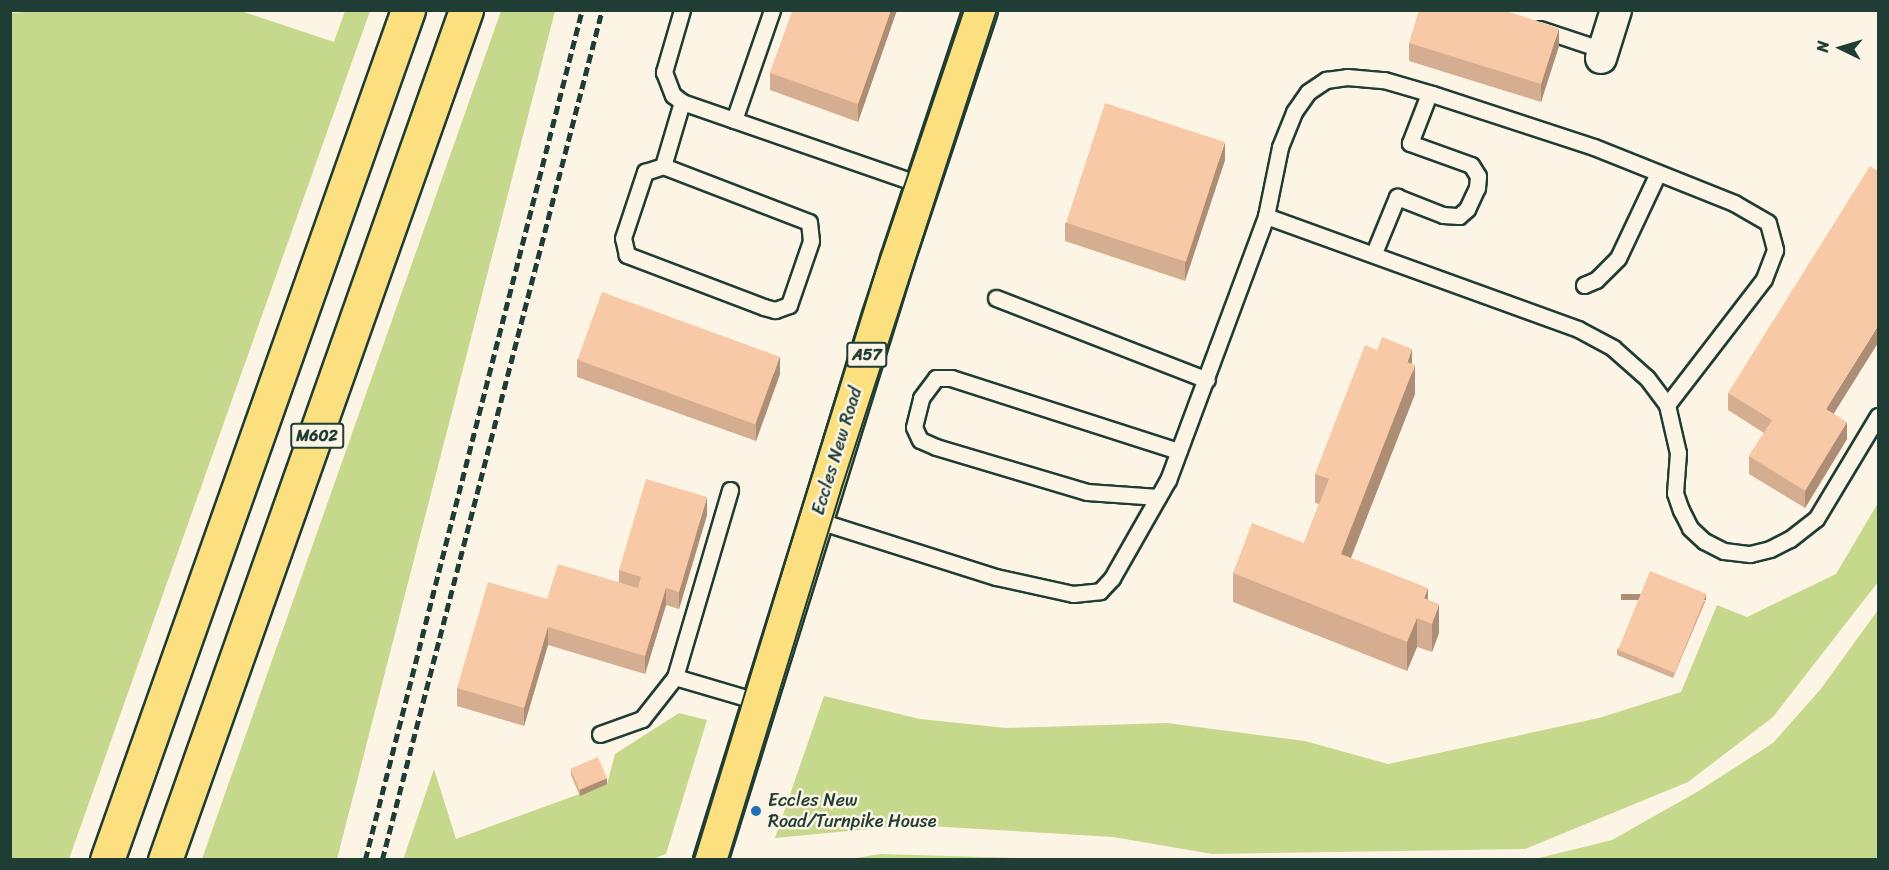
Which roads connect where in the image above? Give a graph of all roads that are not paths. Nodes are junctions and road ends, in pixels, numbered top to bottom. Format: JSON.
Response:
{"nodes":[{"id":1,"x":408,"y":10,"type":"edge"},
{"id":2,"x":466,"y":10,"type":"edge"},
{"id":3,"x":682,"y":10,"type":"edge"},
{"id":4,"x":772,"y":10,"type":"edge"},
{"id":5,"x":980,"y":10,"type":"edge"},
{"id":6,"x":1616,"y":10,"type":"edge"},
{"id":7,"x":1527,"y":25,"type":"edge"},
{"id":8,"x":1602,"y":54,"type":"joint"},
{"id":9,"x":1429,"y":94,"type":"junction"},
{"id":10,"x":682,"y":102,"type":"junction"},
{"id":11,"x":734,"y":120,"type":"junction"},
{"id":12,"x":663,"y":166,"type":"junction"},
{"id":13,"x":1658,"y":173,"type":"junction"},
{"id":14,"x":922,"y":185,"type":"junction"},
{"id":15,"x":1266,"y":216,"type":"junction"},
{"id":16,"x":1374,"y":253,"type":"junction"},
{"id":17,"x":1584,"y":285,"type":"dead end"},
{"id":18,"x":996,"y":298,"type":"dead end"},
{"id":19,"x":1207,"y":380,"type":"junction"},
{"id":20,"x":1667,"y":405,"type":"junction"},
{"id":21,"x":1878,"y":416,"type":"edge"},
{"id":22,"x":1179,"y":451,"type":"junction"},
{"id":23,"x":730,"y":490,"type":"dead end"},
{"id":24,"x":1158,"y":497,"type":"junction"},
{"id":25,"x":816,"y":520,"type":"junction"},
{"id":26,"x":675,"y":677,"type":"junction"},
{"id":27,"x":760,"y":702,"type":"junction"},
{"id":28,"x":600,"y":734,"type":"dead end"},
{"id":29,"x":107,"y":860,"type":"edge"},
{"id":30,"x":165,"y":860,"type":"edge"},
{"id":31,"x":710,"y":860,"type":"edge"}],
"edges":[{"from":1,"to":29,"type":"main road","number":"M602"},
{"from":2,"to":30,"type":"main road","number":"M602"},
{"from":3,"to":10,"type":"lane"},
{"from":4,"to":11,"type":"lane"},
{"from":5,"to":14,"type":"main road","name":"Eccles New Road","number":"A57"},
{"from":6,"to":8,"type":"street"},
{"from":7,"to":8,"type":"lane"},
{"from":9,"to":13,"type":"lane"},
{"from":9,"to":15,"type":"lane"},
{"from":9,"to":16,"type":"lane"},
{"from":10,"to":11,"type":"lane"},
{"from":10,"to":12,"type":"lane"},
{"from":11,"to":14,"type":"lane"},
{"from":12,"to":12,"type":"lane"},
{"from":13,"to":17,"type":"lane"},
{"from":13,"to":20,"type":"lane"},
{"from":14,"to":25,"type":"main road","name":"Eccles New Road","number":"A57"},
{"from":15,"to":16,"type":"lane"},
{"from":15,"to":19,"type":"lane"},
{"from":16,"to":20,"type":"lane"},
{"from":18,"to":19,"type":"lane"},
{"from":19,"to":22,"type":"lane"},
{"from":20,"to":21,"type":"lane"},
{"from":22,"to":24,"type":"lane"},
{"from":22,"to":24,"type":"lane"},
{"from":23,"to":26,"type":"lane"},
{"from":24,"to":25,"type":"lane"},
{"from":25,"to":27,"type":"main road","name":"Eccles New Road","number":"A57"},
{"from":26,"to":27,"type":"lane"},
{"from":26,"to":28,"type":"lane"},
{"from":27,"to":31,"type":"main road","name":"Eccles New Road","number":"A57"}]}
